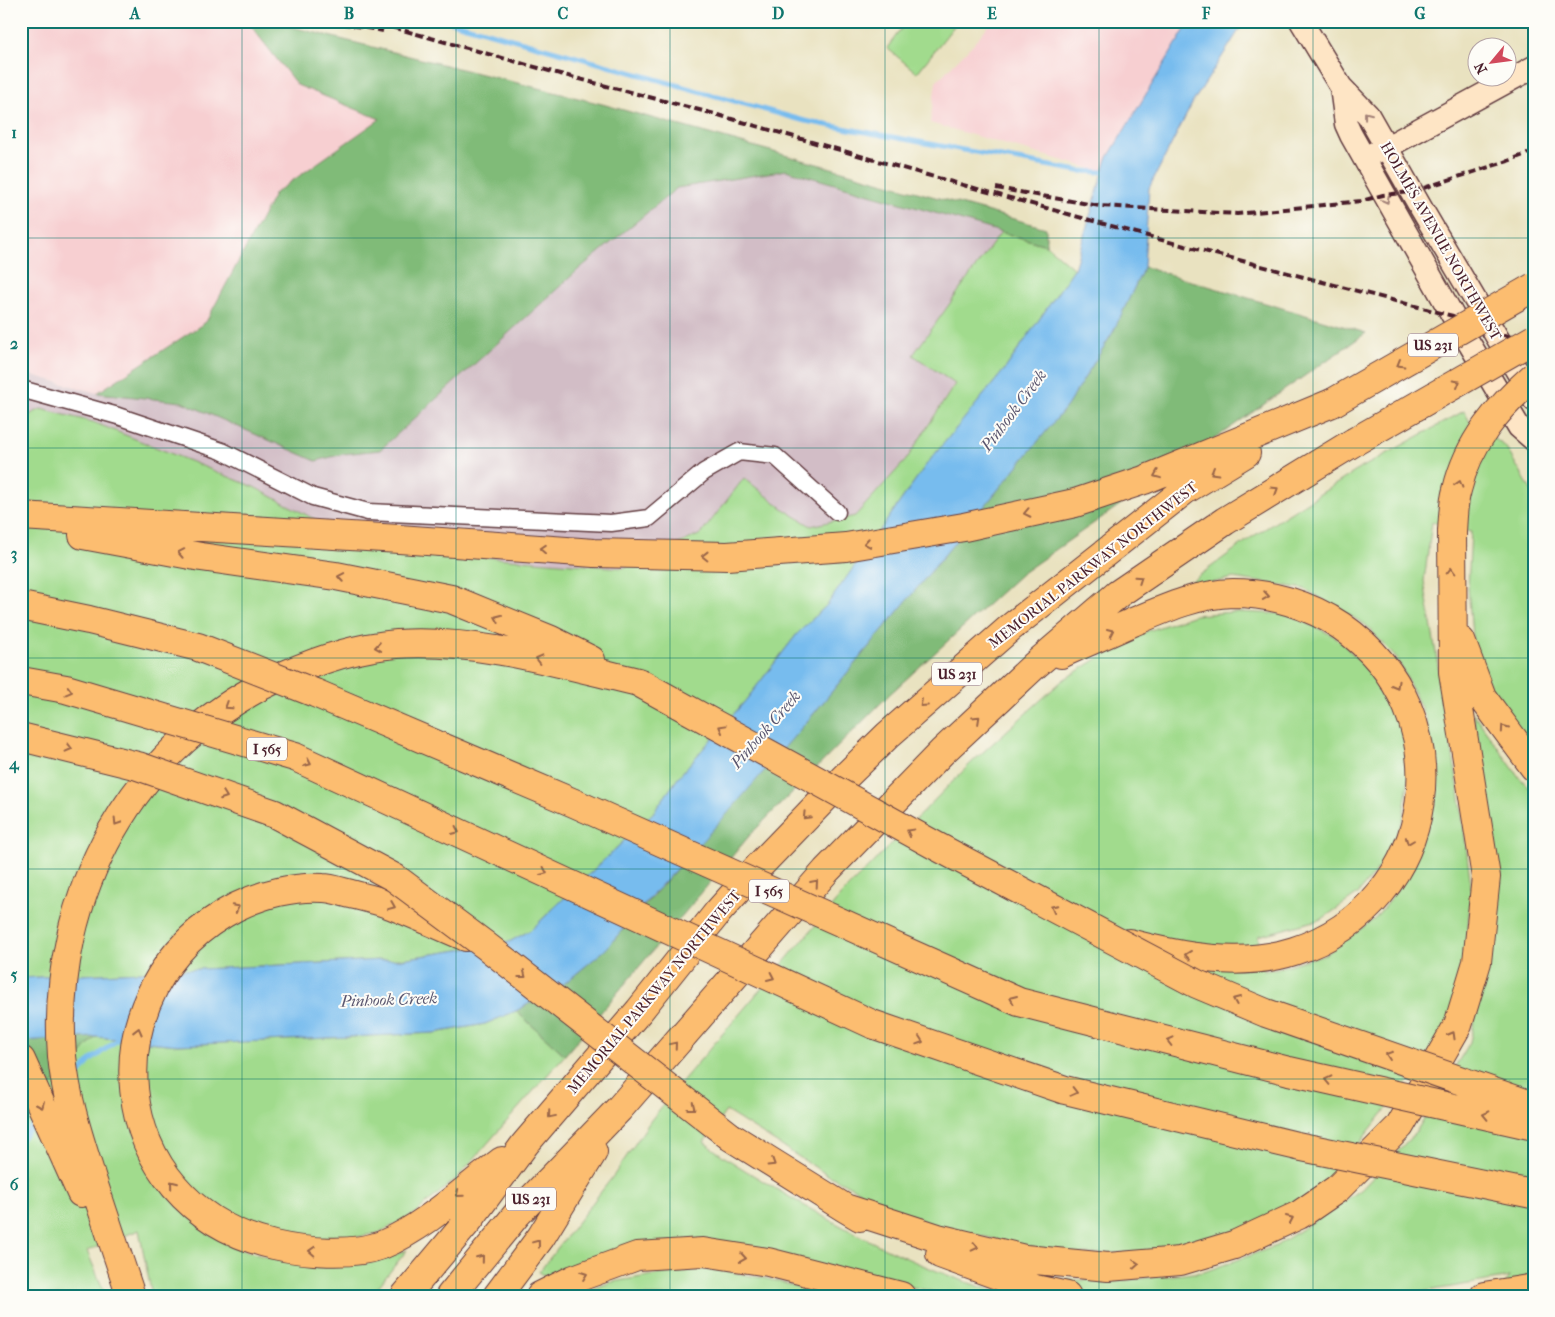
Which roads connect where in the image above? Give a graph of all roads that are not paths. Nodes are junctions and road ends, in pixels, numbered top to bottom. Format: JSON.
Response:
{"nodes":[{"id":1,"x":1301,"y":21,"type":"edge"},
{"id":2,"x":1534,"y":67,"type":"edge"},
{"id":3,"x":1341,"y":87,"type":"junction"},
{"id":4,"x":1387,"y":147,"type":"junction"},
{"id":5,"x":1363,"y":157,"type":"junction"},
{"id":6,"x":1534,"y":287,"type":"edge"},
{"id":7,"x":1534,"y":339,"type":"edge"},
{"id":8,"x":1534,"y":376,"type":"edge"},
{"id":9,"x":21,"y":389,"type":"edge"},
{"id":10,"x":1534,"y":400,"type":"edge"},
{"id":11,"x":1332,"y":403,"type":"junction"},
{"id":12,"x":1534,"y":440,"type":"edge"},
{"id":13,"x":837,"y":512,"type":"dead end"},
{"id":14,"x":21,"y":516,"type":"edge"},
{"id":15,"x":21,"y":524,"type":"edge"},
{"id":16,"x":21,"y":606,"type":"edge"},
{"id":17,"x":1451,"y":610,"type":"junction"},
{"id":18,"x":1034,"y":666,"type":"junction"},
{"id":19,"x":21,"y":681,"type":"edge"},
{"id":20,"x":638,"y":682,"type":"junction"},
{"id":21,"x":21,"y":737,"type":"edge"},
{"id":22,"x":1534,"y":767,"type":"edge"},
{"id":23,"x":1097,"y":931,"type":"junction"},
{"id":24,"x":485,"y":945,"type":"junction"},
{"id":25,"x":21,"y":1060,"type":"edge"},
{"id":26,"x":1534,"y":1106,"type":"edge"},
{"id":27,"x":619,"y":1109,"type":"junction"},
{"id":28,"x":1534,"y":1126,"type":"edge"},
{"id":29,"x":525,"y":1144,"type":"junction"},
{"id":30,"x":1534,"y":1194,"type":"edge"},
{"id":31,"x":845,"y":1208,"type":"junction"},
{"id":32,"x":110,"y":1245,"type":"junction"},
{"id":33,"x":1534,"y":1288,"type":"edge"},
{"id":34,"x":130,"y":1296,"type":"edge"},
{"id":35,"x":405,"y":1296,"type":"edge"},
{"id":36,"x":450,"y":1296,"type":"edge"},
{"id":37,"x":497,"y":1296,"type":"edge"},
{"id":38,"x":540,"y":1296,"type":"edge"},
{"id":39,"x":901,"y":1296,"type":"edge"},
{"id":40,"x":1066,"y":1296,"type":"edge"},
{"id":41,"x":1484,"y":1296,"type":"edge"}],
"edges":[{"from":1,"to":3,"type":"main road","name":"HOLMES AVENUE NORTHWEST"},
{"from":2,"to":4,"type":"main road"},
{"from":4,"to":3,"type":"main road","name":"HOLMES AVENUE NORTHWEST","one_way":true},
{"from":3,"to":5,"type":"main road","name":"HOLMES AVENUE NORTHWEST"},
{"from":4,"to":5,"type":"main road"},
{"from":4,"to":10,"type":"main road","name":"HOLMES AVENUE NORTHWEST"},
{"from":5,"to":12,"type":"main road","name":"HOLMES AVENUE NORTHWEST","one_way":true},
{"from":6,"to":11,"type":"highway","number":"US 231","one_way":true,"bridge":true},
{"from":18,"to":7,"type":"highway","number":"US 231","one_way":true,"bridge":true},
{"from":17,"to":8,"type":"highway","one_way":true,"bridge":true},
{"from":9,"to":13,"type":"street"},
{"from":11,"to":14,"type":"highway","one_way":true},
{"from":11,"to":29,"type":"highway","name":"MEMORIAL PARKWAY NORTHWEST","number":"US 231","one_way":true},
{"from":20,"to":15,"type":"highway","one_way":true},
{"from":28,"to":16,"type":"highway","number":"I 565","one_way":true,"bridge":true},
{"from":22,"to":17,"type":"highway","one_way":true},
{"from":31,"to":17,"type":"highway","one_way":true},
{"from":18,"to":23,"type":"highway","one_way":true,"bridge":true},
{"from":27,"to":18,"type":"highway","number":"US 231","one_way":true},
{"from":19,"to":30,"type":"highway","number":"I 565","one_way":true,"bridge":true},
{"from":23,"to":20,"type":"highway","one_way":true,"bridge":true},
{"from":20,"to":32,"type":"highway","one_way":true,"bridge":true},
{"from":21,"to":24,"type":"highway","one_way":true,"bridge":true},
{"from":26,"to":23,"type":"highway","one_way":true,"bridge":true},
{"from":29,"to":24,"type":"highway","one_way":true,"bridge":true},
{"from":24,"to":31,"type":"highway","one_way":true,"bridge":true},
{"from":25,"to":32,"type":"highway","one_way":true},
{"from":36,"to":27,"type":"highway","number":"US 231","one_way":true},
{"from":37,"to":27,"type":"highway","one_way":true},
{"from":29,"to":35,"type":"highway","name":"MEMORIAL PARKWAY NORTHWEST","number":"US 231"},
{"from":31,"to":40,"type":"highway"},
{"from":32,"to":34,"type":"highway"},
{"from":33,"to":41,"type":"highway"},
{"from":38,"to":39,"type":"highway","one_way":true}]}
